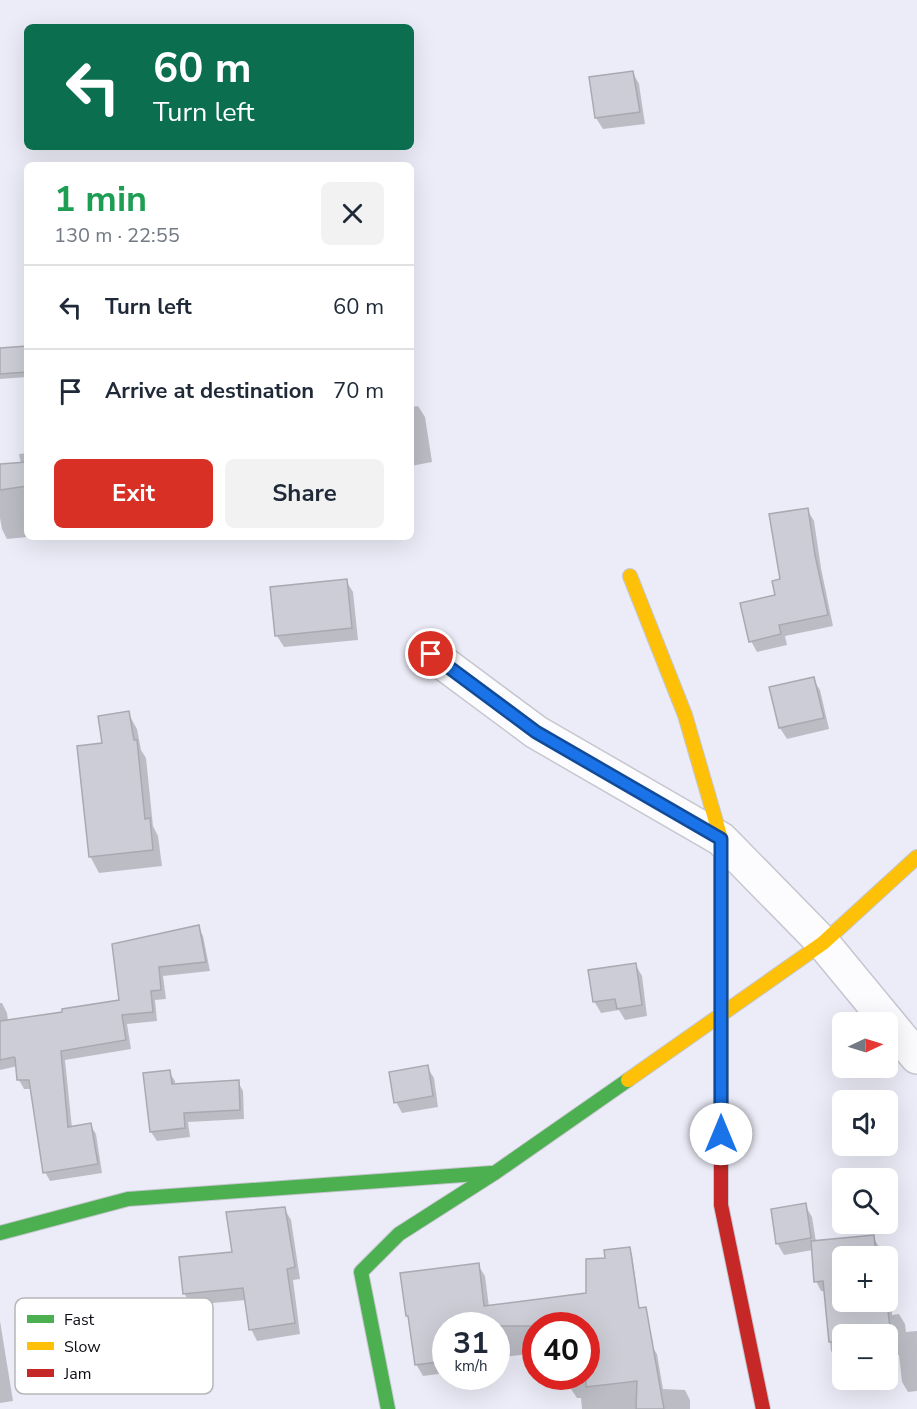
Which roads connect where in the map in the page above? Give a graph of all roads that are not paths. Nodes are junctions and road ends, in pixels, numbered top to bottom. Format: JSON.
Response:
{"nodes":[{"id":1,"x":630,"y":576,"type":"dead end"},
{"id":2,"x":431,"y":654,"type":"dead end"},
{"id":3,"x":721,"y":839,"type":"junction"},
{"id":4,"x":917,"y":857,"type":"edge"},
{"id":5,"x":823,"y":943,"type":"junction"},
{"id":6,"x":721,"y":1016,"type":"junction"},
{"id":7,"x":917,"y":1057,"type":"edge"},
{"id":8,"x":496,"y":1173,"type":"junction"},
{"id":9,"x":0,"y":1233,"type":"edge"},
{"id":10,"x":388,"y":1409,"type":"edge"},
{"id":11,"x":763,"y":1409,"type":"edge"}],
"edges":[{"from":1,"to":3,"type":"street"},
{"from":2,"to":3,"type":"street"},
{"from":3,"to":5,"type":"street"},
{"from":3,"to":6,"type":"street"},
{"from":4,"to":5,"type":"street"},
{"from":5,"to":6,"type":"street"},
{"from":5,"to":7,"type":"street"},
{"from":6,"to":8,"type":"street"},
{"from":6,"to":11,"type":"street"},
{"from":8,"to":9,"type":"street"},
{"from":8,"to":10,"type":"street"}]}
